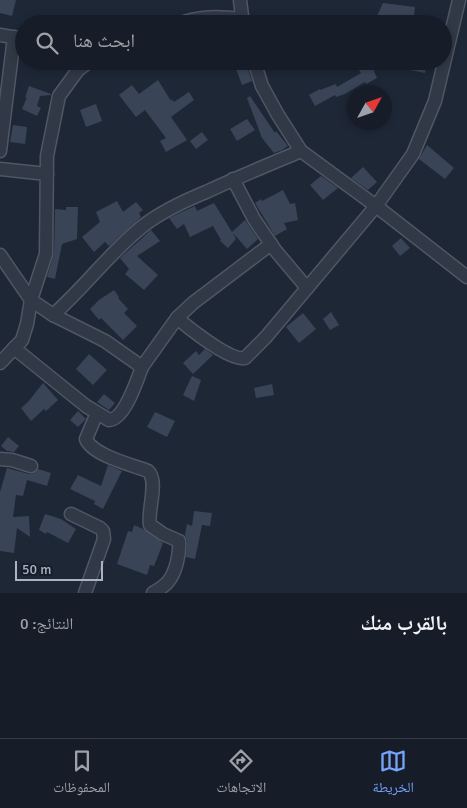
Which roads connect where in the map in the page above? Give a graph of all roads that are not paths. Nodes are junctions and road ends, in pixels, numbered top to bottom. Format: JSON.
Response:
{"nodes":[{"id":1,"x":240,"y":0,"type":"edge"},
{"id":2,"x":460,"y":0,"type":"edge"},
{"id":3,"x":241,"y":15,"type":"edge"},
{"id":4,"x":452,"y":32,"type":"edge"},
{"id":5,"x":0,"y":35,"type":"edge"},
{"id":6,"x":15,"y":37,"type":"edge"},
{"id":7,"x":15,"y":62,"type":"edge"},
{"id":8,"x":78,"y":70,"type":"edge"},
{"id":9,"x":257,"y":70,"type":"edge"},
{"id":10,"x":443,"y":70,"type":"edge"},
{"id":11,"x":0,"y":151,"type":"edge"},
{"id":12,"x":301,"y":151,"type":"junction"},
{"id":13,"x":0,"y":169,"type":"edge"},
{"id":14,"x":47,"y":174,"type":"junction"},
{"id":15,"x":233,"y":180,"type":"junction"},
{"id":16,"x":376,"y":206,"type":"junction"},
{"id":17,"x":271,"y":244,"type":"junction"},
{"id":18,"x":0,"y":255,"type":"edge"},
{"id":19,"x":467,"y":277,"type":"edge"},
{"id":20,"x":307,"y":288,"type":"junction"},
{"id":21,"x":31,"y":300,"type":"junction"},
{"id":22,"x":53,"y":315,"type":"junction"},
{"id":23,"x":177,"y":318,"type":"junction"},
{"id":24,"x":14,"y":348,"type":"junction"},
{"id":25,"x":0,"y":363,"type":"edge"},
{"id":26,"x":142,"y":367,"type":"junction"},
{"id":27,"x":97,"y":413,"type":"junction"},
{"id":28,"x":0,"y":459,"type":"edge"},
{"id":29,"x":31,"y":466,"type":"dead end"},
{"id":30,"x":71,"y":514,"type":"dead end"},
{"id":31,"x":85,"y":593,"type":"edge"},
{"id":32,"x":153,"y":593,"type":"edge"}],
"edges":[{"from":1,"to":3,"type":"street"},
{"from":2,"to":4,"type":"street"},
{"from":5,"to":6,"type":"street"},
{"from":7,"to":11,"type":"street"},
{"from":8,"to":14,"type":"street"},
{"from":9,"to":12,"type":"street"},
{"from":10,"to":16,"type":"street"},
{"from":12,"to":15,"type":"street"},
{"from":12,"to":16,"type":"street"},
{"from":13,"to":14,"type":"street"},
{"from":14,"to":21,"type":"street"},
{"from":15,"to":17,"type":"street"},
{"from":15,"to":22,"type":"street"},
{"from":16,"to":19,"type":"street"},
{"from":16,"to":20,"type":"street"},
{"from":17,"to":20,"type":"street"},
{"from":17,"to":23,"type":"street"},
{"from":18,"to":21,"type":"street"},
{"from":20,"to":23,"type":"street"},
{"from":21,"to":22,"type":"street"},
{"from":21,"to":24,"type":"street"},
{"from":22,"to":26,"type":"street"},
{"from":23,"to":26,"type":"street"},
{"from":24,"to":25,"type":"street"},
{"from":24,"to":27,"type":"street"},
{"from":26,"to":27,"type":"street"},
{"from":27,"to":32,"type":"street"},
{"from":28,"to":29,"type":"street"},
{"from":30,"to":31,"type":"street"}]}
